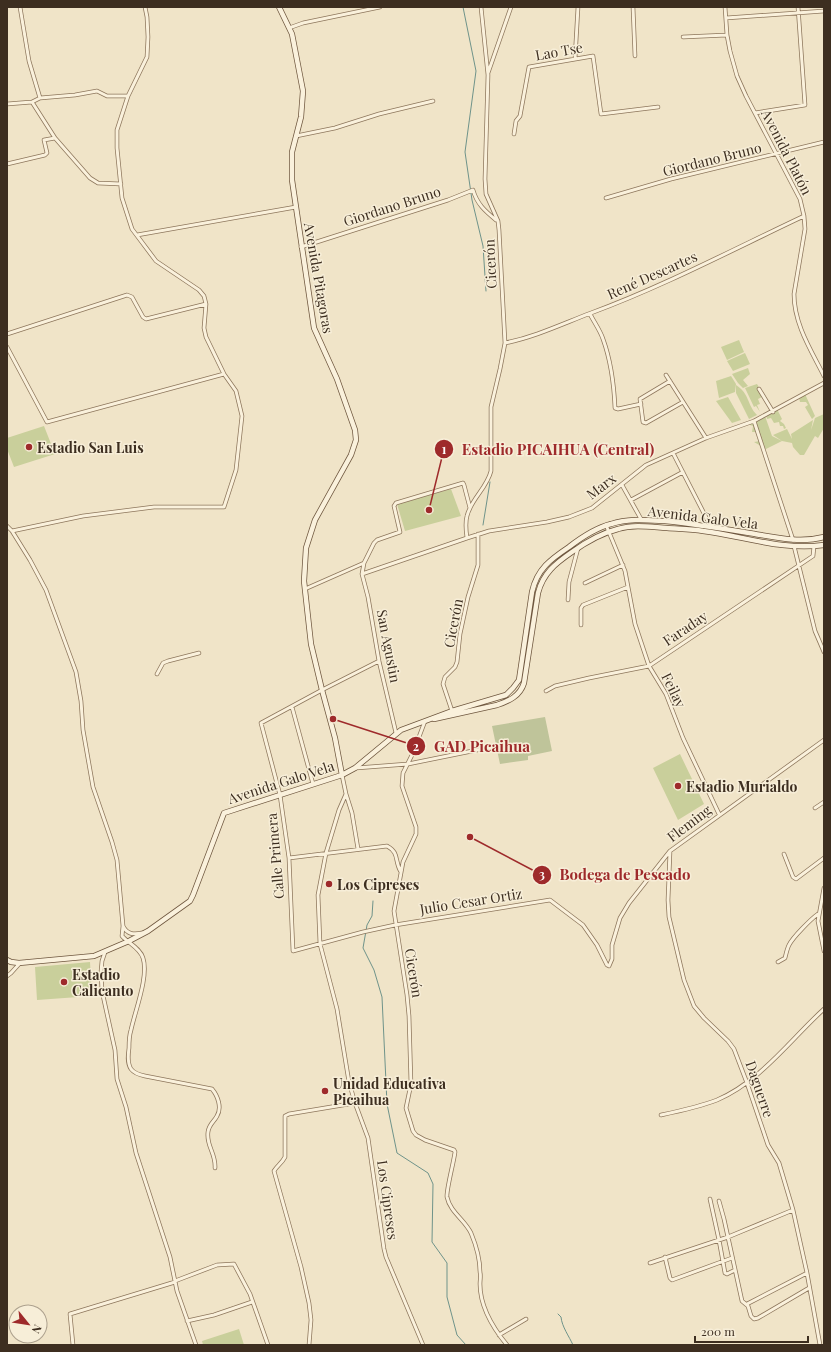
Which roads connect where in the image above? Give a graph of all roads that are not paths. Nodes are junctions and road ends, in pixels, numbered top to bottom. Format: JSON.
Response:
{"nodes":[{"id":1,"x":20,"y":7,"type":"edge"},
{"id":2,"x":145,"y":7,"type":"edge"},
{"id":3,"x":279,"y":7,"type":"edge"},
{"id":4,"x":353,"y":7,"type":"edge"},
{"id":5,"x":380,"y":7,"type":"edge"},
{"id":6,"x":480,"y":7,"type":"edge"},
{"id":7,"x":511,"y":7,"type":"edge"},
{"id":8,"x":578,"y":7,"type":"edge"},
{"id":9,"x":633,"y":7,"type":"edge"},
{"id":10,"x":725,"y":7,"type":"edge"},
{"id":11,"x":798,"y":7,"type":"edge"},
{"id":12,"x":824,"y":11,"type":"edge"},
{"id":13,"x":355,"y":13,"type":"junction"},
{"id":14,"x":799,"y":13,"type":"junction"},
{"id":15,"x":726,"y":18,"type":"junction"},
{"id":16,"x":289,"y":28,"type":"junction"},
{"id":17,"x":727,"y":35,"type":"junction"},
{"id":18,"x":683,"y":37,"type":"dead end"},
{"id":19,"x":635,"y":56,"type":"dead end"},
{"id":20,"x":575,"y":59,"type":"junction"},
{"id":21,"x":488,"y":75,"type":"junction"},
{"id":22,"x":128,"y":96,"type":"junction"},
{"id":23,"x":40,"y":98,"type":"junction"},
{"id":24,"x":433,"y":101,"type":"dead end"},
{"id":25,"x":32,"y":102,"type":"junction"},
{"id":26,"x":7,"y":104,"type":"edge"},
{"id":27,"x":658,"y":107,"type":"dead end"},
{"id":28,"x":755,"y":113,"type":"junction"},
{"id":29,"x":514,"y":134,"type":"dead end"},
{"id":30,"x":296,"y":136,"type":"junction"},
{"id":31,"x":54,"y":138,"type":"junction"},
{"id":32,"x":824,"y":142,"type":"edge"},
{"id":33,"x":778,"y":154,"type":"junction"},
{"id":34,"x":7,"y":164,"type":"edge"},
{"id":35,"x":120,"y":184,"type":"junction"},
{"id":36,"x":606,"y":198,"type":"dead end"},
{"id":37,"x":296,"y":207,"type":"junction"},
{"id":38,"x":804,"y":216,"type":"junction"},
{"id":39,"x":498,"y":221,"type":"junction"},
{"id":40,"x":137,"y":235,"type":"junction"},
{"id":41,"x":301,"y":247,"type":"junction"},
{"id":42,"x":206,"y":304,"type":"junction"},
{"id":43,"x":590,"y":314,"type":"junction"},
{"id":44,"x":7,"y":334,"type":"edge"},
{"id":45,"x":505,"y":343,"type":"junction"},
{"id":46,"x":7,"y":347,"type":"edge"},
{"id":47,"x":224,"y":374,"type":"junction"},
{"id":48,"x":666,"y":375,"type":"dead end"},
{"id":49,"x":824,"y":376,"type":"edge"},
{"id":50,"x":670,"y":381,"type":"junction"},
{"id":51,"x":824,"y":383,"type":"edge"},
{"id":52,"x":759,"y":389,"type":"dead end"},
{"id":53,"x":683,"y":402,"type":"junction"},
{"id":54,"x":641,"y":404,"type":"junction"},
{"id":55,"x":773,"y":412,"type":"junction"},
{"id":56,"x":754,"y":421,"type":"junction"},
{"id":57,"x":706,"y":438,"type":"junction"},
{"id":58,"x":673,"y":452,"type":"junction"},
{"id":59,"x":683,"y":472,"type":"junction"},
{"id":60,"x":622,"y":485,"type":"junction"},
{"id":61,"x":631,"y":500,"type":"junction"},
{"id":62,"x":470,"y":508,"type":"junction"},
{"id":63,"x":640,"y":519,"type":"junction"},
{"id":64,"x":606,"y":525,"type":"junction"},
{"id":65,"x":7,"y":526,"type":"edge"},
{"id":66,"x":711,"y":526,"type":"junction"},
{"id":67,"x":12,"y":531,"type":"junction"},
{"id":68,"x":609,"y":532,"type":"junction"},
{"id":69,"x":713,"y":532,"type":"junction"},
{"id":70,"x":478,"y":534,"type":"junction"},
{"id":71,"x":824,"y":537,"type":"edge"},
{"id":72,"x":466,"y":538,"type":"junction"},
{"id":73,"x":793,"y":543,"type":"junction"},
{"id":74,"x":824,"y":544,"type":"edge"},
{"id":75,"x":814,"y":546,"type":"junction"},
{"id":76,"x":578,"y":548,"type":"junction"},
{"id":77,"x":364,"y":563,"type":"junction"},
{"id":78,"x":623,"y":565,"type":"junction"},
{"id":79,"x":799,"y":565,"type":"junction"},
{"id":80,"x":362,"y":574,"type":"junction"},
{"id":81,"x":585,"y":583,"type":"dead end"},
{"id":82,"x":628,"y":587,"type":"junction"},
{"id":83,"x":305,"y":589,"type":"junction"},
{"id":84,"x":568,"y":600,"type":"dead end"},
{"id":85,"x":581,"y":625,"type":"dead end"},
{"id":86,"x":824,"y":652,"type":"edge"},
{"id":87,"x":199,"y":653,"type":"dead end"},
{"id":88,"x":379,"y":661,"type":"junction"},
{"id":89,"x":649,"y":666,"type":"junction"},
{"id":90,"x":157,"y":674,"type":"dead end"},
{"id":91,"x":322,"y":690,"type":"junction"},
{"id":92,"x":546,"y":691,"type":"dead end"},
{"id":93,"x":292,"y":707,"type":"junction"},
{"id":94,"x":452,"y":711,"type":"junction"},
{"id":95,"x":431,"y":719,"type":"junction"},
{"id":96,"x":426,"y":721,"type":"junction"},
{"id":97,"x":396,"y":733,"type":"junction"},
{"id":98,"x":824,"y":740,"type":"edge"},
{"id":99,"x":492,"y":747,"type":"dead end"},
{"id":100,"x":408,"y":764,"type":"junction"},
{"id":101,"x":355,"y":768,"type":"junction"},
{"id":102,"x":342,"y":775,"type":"junction"},
{"id":103,"x":313,"y":784,"type":"junction"},
{"id":104,"x":346,"y":794,"type":"junction"},
{"id":105,"x":280,"y":795,"type":"junction"},
{"id":106,"x":824,"y":802,"type":"edge"},
{"id":107,"x":815,"y":808,"type":"dead end"},
{"id":108,"x":719,"y":814,"type":"junction"},
{"id":109,"x":358,"y":849,"type":"junction"},
{"id":110,"x":670,"y":851,"type":"junction"},
{"id":111,"x":326,"y":853,"type":"junction"},
{"id":112,"x":784,"y":854,"type":"dead end"},
{"id":113,"x":289,"y":858,"type":"junction"},
{"id":114,"x":824,"y":858,"type":"edge"},
{"id":115,"x":401,"y":872,"type":"junction"},
{"id":116,"x":824,"y":888,"type":"edge"},
{"id":117,"x":550,"y":900,"type":"joint"},
{"id":118,"x":818,"y":914,"type":"junction"},
{"id":119,"x":395,"y":925,"type":"junction"},
{"id":120,"x":123,"y":926,"type":"junction"},
{"id":121,"x":148,"y":931,"type":"junction"},
{"id":122,"x":129,"y":941,"type":"junction"},
{"id":123,"x":320,"y":944,"type":"junction"},
{"id":124,"x":824,"y":951,"type":"edge"},
{"id":125,"x":105,"y":952,"type":"junction"},
{"id":126,"x":7,"y":960,"type":"edge"},
{"id":127,"x":778,"y":962,"type":"dead end"},
{"id":128,"x":20,"y":963,"type":"junction"},
{"id":129,"x":7,"y":976,"type":"edge"},
{"id":130,"x":824,"y":1009,"type":"edge"},
{"id":131,"x":747,"y":1082,"type":"junction"},
{"id":132,"x":355,"y":1104,"type":"junction"},
{"id":133,"x":661,"y":1114,"type":"dead end"},
{"id":134,"x":215,"y":1168,"type":"dead end"},
{"id":135,"x":710,"y":1199,"type":"dead end"},
{"id":136,"x":719,"y":1201,"type":"dead end"},
{"id":137,"x":793,"y":1210,"type":"junction"},
{"id":138,"x":728,"y":1237,"type":"junction"},
{"id":139,"x":719,"y":1240,"type":"junction"},
{"id":140,"x":664,"y":1257,"type":"junction"},
{"id":141,"x":732,"y":1258,"type":"junction"},
{"id":142,"x":723,"y":1261,"type":"junction"},
{"id":143,"x":650,"y":1263,"type":"dead end"},
{"id":144,"x":735,"y":1270,"type":"junction"},
{"id":145,"x":807,"y":1273,"type":"junction"},
{"id":146,"x":175,"y":1282,"type":"junction"},
{"id":147,"x":809,"y":1288,"type":"junction"},
{"id":148,"x":252,"y":1302,"type":"junction"},
{"id":149,"x":746,"y":1304,"type":"junction"},
{"id":150,"x":526,"y":1319,"type":"dead end"},
{"id":151,"x":188,"y":1321,"type":"junction"},
{"id":152,"x":499,"y":1335,"type":"junction"},
{"id":153,"x":74,"y":1345,"type":"edge"},
{"id":154,"x":196,"y":1345,"type":"edge"},
{"id":155,"x":268,"y":1345,"type":"edge"},
{"id":156,"x":309,"y":1345,"type":"edge"},
{"id":157,"x":423,"y":1345,"type":"edge"},
{"id":158,"x":507,"y":1345,"type":"edge"},
{"id":159,"x":820,"y":1345,"type":"edge"}],
"edges":[{"from":1,"to":23,"type":"street"},
{"from":2,"to":22,"type":"street"},
{"from":3,"to":16,"type":"main road","name":"Avenida Pitagoras"},
{"from":4,"to":13,"type":"street"},
{"from":5,"to":13,"type":"street"},
{"from":6,"to":21,"type":"street","name":"Cicerón"},
{"from":7,"to":21,"type":"street"},
{"from":8,"to":20,"type":"street"},
{"from":9,"to":19,"type":"street"},
{"from":10,"to":15,"type":"street","name":"Avenida Platón"},
{"from":11,"to":14,"type":"street"},
{"from":12,"to":14,"type":"street"},
{"from":13,"to":16,"type":"street"},
{"from":14,"to":15,"type":"street"},
{"from":14,"to":28,"type":"street"},
{"from":15,"to":17,"type":"street","name":"Avenida Platón"},
{"from":16,"to":30,"type":"main road","name":"Avenida Pitagoras"},
{"from":17,"to":18,"type":"street"},
{"from":17,"to":28,"type":"street","name":"Avenida Platón"},
{"from":20,"to":27,"type":"street","name":"Lao Tse"},
{"from":20,"to":29,"type":"street","name":"Lao Tse"},
{"from":21,"to":39,"type":"street","name":"Cicerón"},
{"from":22,"to":23,"type":"street"},
{"from":22,"to":35,"type":"street"},
{"from":23,"to":25,"type":"street"},
{"from":24,"to":30,"type":"street"},
{"from":25,"to":26,"type":"street"},
{"from":25,"to":31,"type":"street"},
{"from":28,"to":33,"type":"street","name":"Avenida Platón"},
{"from":30,"to":37,"type":"main road","name":"Avenida Pitagoras"},
{"from":31,"to":34,"type":"street"},
{"from":31,"to":35,"type":"street"},
{"from":32,"to":33,"type":"street","name":"Giordano Bruno"},
{"from":33,"to":36,"type":"street","name":"Giordano Bruno"},
{"from":33,"to":38,"type":"street","name":"Avenida Platón"},
{"from":35,"to":40,"type":"street"},
{"from":37,"to":40,"type":"street"},
{"from":37,"to":41,"type":"main road","name":"Avenida Pitagoras"},
{"from":38,"to":43,"type":"street","name":"René Descartes"},
{"from":38,"to":49,"type":"street","name":"Avenida Platón"},
{"from":39,"to":41,"type":"street","name":"Giordano Bruno"},
{"from":39,"to":45,"type":"street","name":"Cicerón"},
{"from":40,"to":42,"type":"street"},
{"from":41,"to":83,"type":"main road","name":"Avenida Pitagoras"},
{"from":42,"to":44,"type":"street"},
{"from":42,"to":47,"type":"street"},
{"from":43,"to":45,"type":"street","name":"René Descartes"},
{"from":43,"to":54,"type":"street"},
{"from":45,"to":62,"type":"street","name":"Cicerón"},
{"from":46,"to":47,"type":"street"},
{"from":47,"to":67,"type":"street"},
{"from":48,"to":50,"type":"street"},
{"from":50,"to":53,"type":"street"},
{"from":50,"to":54,"type":"street"},
{"from":51,"to":55,"type":"street","name":"Marx"},
{"from":52,"to":55,"type":"street"},
{"from":53,"to":54,"type":"street"},
{"from":53,"to":57,"type":"street"},
{"from":55,"to":56,"type":"street","name":"Marx"},
{"from":56,"to":57,"type":"street","name":"Marx"},
{"from":56,"to":73,"type":"street"},
{"from":57,"to":58,"type":"street","name":"Marx"},
{"from":58,"to":59,"type":"street"},
{"from":58,"to":60,"type":"street","name":"Marx"},
{"from":59,"to":61,"type":"street"},
{"from":59,"to":66,"type":"street"},
{"from":60,"to":61,"type":"street"},
{"from":60,"to":70,"type":"street","name":"Marx"},
{"from":61,"to":63,"type":"street"},
{"from":62,"to":72,"type":"street","name":"Cicerón"},
{"from":62,"to":77,"type":"street"},
{"from":63,"to":64,"type":"main road","name":"Avenida Galo Vela"},
{"from":63,"to":66,"type":"main road","name":"Avenida Galo Vela"},
{"from":64,"to":68,"type":"street","name":"Feilay"},
{"from":64,"to":94,"type":"main road","name":"Avenida Galo Vela"},
{"from":65,"to":67,"type":"street"},
{"from":66,"to":69,"type":"street"},
{"from":66,"to":73,"type":"main road","name":"Avenida Galo Vela"},
{"from":67,"to":120,"type":"street"},
{"from":68,"to":69,"type":"main road","name":"Avenida Galo Vela"},
{"from":68,"to":76,"type":"main road","name":"Avenida Galo Vela"},
{"from":68,"to":78,"type":"street","name":"Feilay"},
{"from":69,"to":73,"type":"main road","name":"Avenida Galo Vela"},
{"from":70,"to":72,"type":"street","name":"Marx"},
{"from":70,"to":94,"type":"street","name":"Cicerón"},
{"from":71,"to":73,"type":"main road","name":"Avenida Galo Vela"},
{"from":72,"to":80,"type":"street","name":"Marx"},
{"from":73,"to":75,"type":"main road","name":"Avenida Galo Vela"},
{"from":73,"to":79,"type":"street"},
{"from":74,"to":75,"type":"main road","name":"Avenida Galo Vela"},
{"from":75,"to":79,"type":"street","name":"Faraday"},
{"from":76,"to":84,"type":"street"},
{"from":76,"to":95,"type":"main road","name":"Avenida Galo Vela"},
{"from":77,"to":80,"type":"street","name":"San Agustin"},
{"from":77,"to":83,"type":"street"},
{"from":78,"to":81,"type":"street"},
{"from":78,"to":82,"type":"street","name":"Feilay"},
{"from":79,"to":86,"type":"street"},
{"from":79,"to":89,"type":"street","name":"Faraday"},
{"from":80,"to":88,"type":"street","name":"San Agustin"},
{"from":82,"to":85,"type":"street"},
{"from":82,"to":89,"type":"street","name":"Feilay"},
{"from":83,"to":91,"type":"main road","name":"Avenida Pitagoras"},
{"from":87,"to":90,"type":"street"},
{"from":88,"to":91,"type":"street"},
{"from":88,"to":97,"type":"street","name":"San Agustin"},
{"from":89,"to":92,"type":"street","name":"Faraday"},
{"from":89,"to":108,"type":"street","name":"Feilay"},
{"from":91,"to":93,"type":"street"},
{"from":91,"to":102,"type":"main road","name":"Avenida Pitagoras"},
{"from":93,"to":103,"type":"street"},
{"from":93,"to":105,"type":"street","name":"Calle Primera"},
{"from":94,"to":95,"type":"main road","name":"Avenida Galo Vela"},
{"from":95,"to":96,"type":"main road","name":"Avenida Galo Vela"},
{"from":96,"to":97,"type":"main road","name":"Avenida Galo Vela"},
{"from":96,"to":100,"type":"street","name":"Cicerón"},
{"from":97,"to":101,"type":"main road","name":"Avenida Galo Vela"},
{"from":98,"to":108,"type":"street","name":"Fleming"},
{"from":99,"to":100,"type":"street"},
{"from":100,"to":101,"type":"street"},
{"from":100,"to":115,"type":"street","name":"Cicerón"},
{"from":101,"to":102,"type":"main road","name":"Avenida Galo Vela"},
{"from":102,"to":103,"type":"main road","name":"Avenida Galo Vela"},
{"from":102,"to":104,"type":"street"},
{"from":103,"to":105,"type":"main road","name":"Avenida Galo Vela"},
{"from":104,"to":109,"type":"street"},
{"from":104,"to":111,"type":"street","name":"Los Cipreses"},
{"from":105,"to":113,"type":"street","name":"Calle Primera"},
{"from":105,"to":121,"type":"main road","name":"Avenida Galo Vela"},
{"from":106,"to":107,"type":"street"},
{"from":108,"to":110,"type":"street","name":"Fleming"},
{"from":109,"to":111,"type":"street"},
{"from":109,"to":115,"type":"street"},
{"from":110,"to":117,"type":"street","name":"Fleming"},
{"from":110,"to":131,"type":"street","name":"Daguerre"},
{"from":111,"to":113,"type":"street"},
{"from":111,"to":123,"type":"street","name":"Los Cipreses"},
{"from":112,"to":114,"type":"street"},
{"from":113,"to":123,"type":"street","name":"Calle Primera"},
{"from":115,"to":119,"type":"street","name":"Cicerón"},
{"from":116,"to":118,"type":"street"},
{"from":117,"to":119,"type":"street","name":"Julio Cesar Ortiz"},
{"from":118,"to":124,"type":"street"},
{"from":118,"to":127,"type":"street"},
{"from":119,"to":123,"type":"street","name":"Julio Cesar Ortiz"},
{"from":119,"to":152,"type":"street","name":"Cicerón"},
{"from":120,"to":121,"type":"street"},
{"from":120,"to":122,"type":"street"},
{"from":121,"to":122,"type":"main road","name":"Avenida Galo Vela"},
{"from":122,"to":125,"type":"main road","name":"Avenida Galo Vela"},
{"from":122,"to":134,"type":"street"},
{"from":123,"to":132,"type":"street","name":"Los Cipreses"},
{"from":125,"to":128,"type":"main road","name":"Avenida Galo Vela"},
{"from":125,"to":146,"type":"street"},
{"from":126,"to":128,"type":"main road","name":"Avenida Galo Vela"},
{"from":128,"to":129,"type":"street"},
{"from":130,"to":131,"type":"street"},
{"from":131,"to":133,"type":"street"},
{"from":131,"to":137,"type":"street","name":"Daguerre"},
{"from":132,"to":156,"type":"street"},
{"from":132,"to":157,"type":"street","name":"Los Cipreses"},
{"from":135,"to":139,"type":"street"},
{"from":136,"to":138,"type":"street"},
{"from":137,"to":138,"type":"street"},
{"from":137,"to":145,"type":"street","name":"Daguerre"},
{"from":138,"to":139,"type":"street"},
{"from":138,"to":141,"type":"street"},
{"from":139,"to":140,"type":"street"},
{"from":139,"to":142,"type":"street"},
{"from":140,"to":142,"type":"street"},
{"from":140,"to":143,"type":"street"},
{"from":141,"to":142,"type":"street"},
{"from":141,"to":144,"type":"street"},
{"from":142,"to":144,"type":"street"},
{"from":144,"to":149,"type":"street"},
{"from":145,"to":147,"type":"street","name":"Daguerre"},
{"from":145,"to":149,"type":"street"},
{"from":146,"to":148,"type":"street"},
{"from":146,"to":151,"type":"street"},
{"from":146,"to":153,"type":"street"},
{"from":147,"to":149,"type":"street"},
{"from":147,"to":159,"type":"street","name":"Daguerre"},
{"from":148,"to":151,"type":"street"},
{"from":148,"to":155,"type":"street"},
{"from":150,"to":152,"type":"street"},
{"from":151,"to":154,"type":"street"},
{"from":152,"to":158,"type":"street"}]}
